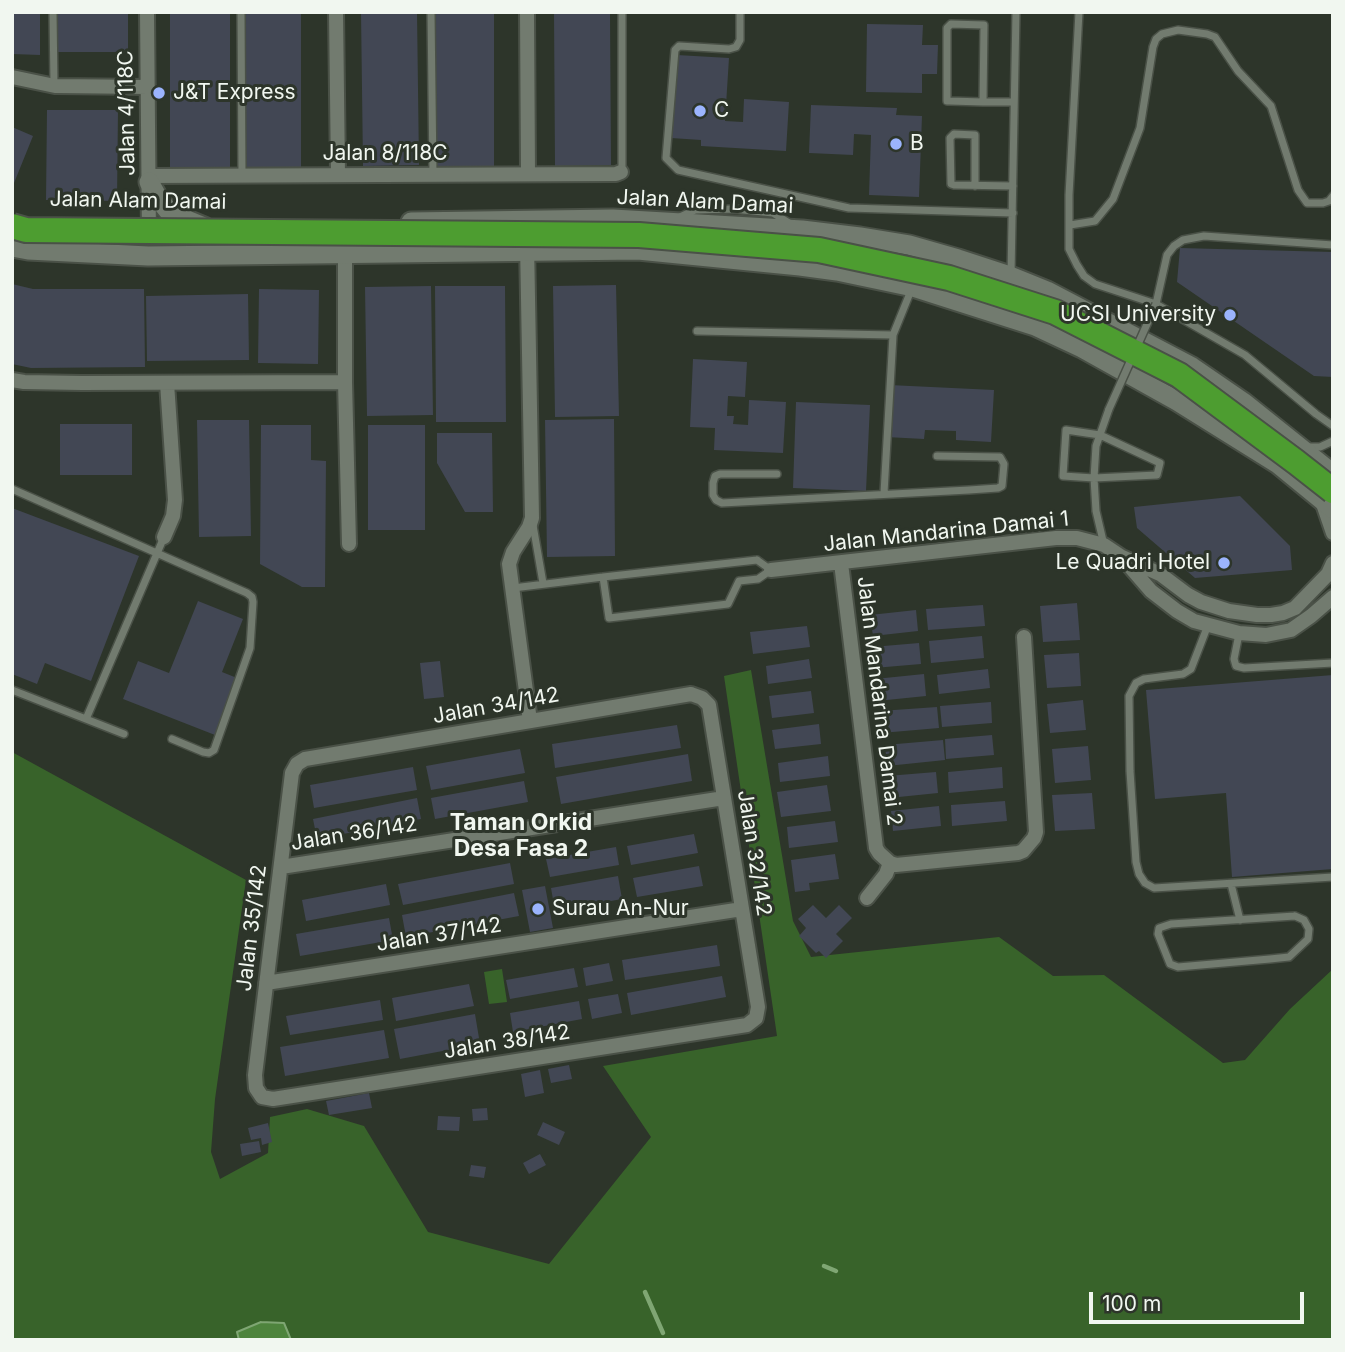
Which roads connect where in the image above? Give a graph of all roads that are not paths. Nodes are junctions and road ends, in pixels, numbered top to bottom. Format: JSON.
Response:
{"nodes":[{"id":1,"x":53,"y":12,"type":"edge"},
{"id":2,"x":147,"y":12,"type":"edge"},
{"id":3,"x":241,"y":12,"type":"edge"},
{"id":4,"x":336,"y":12,"type":"edge"},
{"id":5,"x":431,"y":12,"type":"edge"},
{"id":6,"x":527,"y":12,"type":"edge"},
{"id":7,"x":622,"y":12,"type":"edge"},
{"id":8,"x":740,"y":12,"type":"edge"},
{"id":9,"x":1016,"y":12,"type":"edge"},
{"id":10,"x":1079,"y":12,"type":"edge"},
{"id":11,"x":12,"y":77,"type":"edge"},
{"id":12,"x":54,"y":86,"type":"junction"},
{"id":13,"x":148,"y":87,"type":"junction"},
{"id":14,"x":983,"y":102,"type":"junction"},
{"id":15,"x":1014,"y":102,"type":"junction"},
{"id":16,"x":621,"y":172,"type":"joint"},
{"id":17,"x":528,"y":174,"type":"junction"},
{"id":18,"x":242,"y":175,"type":"junction"},
{"id":19,"x":338,"y":175,"type":"junction"},
{"id":20,"x":433,"y":175,"type":"junction"},
{"id":21,"x":149,"y":179,"type":"junction"},
{"id":22,"x":975,"y":186,"type":"junction"},
{"id":23,"x":1013,"y":186,"type":"junction"},
{"id":24,"x":1333,"y":196,"type":"edge"},
{"id":25,"x":1013,"y":213,"type":"junction"},
{"id":26,"x":12,"y":216,"type":"edge"},
{"id":27,"x":527,"y":220,"type":"junction"},
{"id":28,"x":1070,"y":225,"type":"junction"},
{"id":29,"x":12,"y":226,"type":"edge"},
{"id":30,"x":149,"y":227,"type":"junction"},
{"id":31,"x":204,"y":227,"type":"junction"},
{"id":32,"x":12,"y":237,"type":"edge"},
{"id":33,"x":1333,"y":245,"type":"edge"},
{"id":34,"x":12,"y":247,"type":"edge"},
{"id":35,"x":527,"y":251,"type":"junction"},
{"id":36,"x":345,"y":254,"type":"junction"},
{"id":37,"x":148,"y":256,"type":"junction"},
{"id":38,"x":1010,"y":276,"type":"junction"},
{"id":39,"x":913,"y":287,"type":"junction"},
{"id":40,"x":1156,"y":304,"type":"junction"},
{"id":41,"x":697,"y":331,"type":"dead end"},
{"id":42,"x":893,"y":335,"type":"junction"},
{"id":43,"x":12,"y":380,"type":"edge"},
{"id":44,"x":345,"y":382,"type":"junction"},
{"id":45,"x":167,"y":383,"type":"junction"},
{"id":46,"x":1333,"y":426,"type":"edge"},
{"id":47,"x":1100,"y":435,"type":"junction"},
{"id":48,"x":1333,"y":441,"type":"edge"},
{"id":49,"x":1300,"y":447,"type":"junction"},
{"id":50,"x":937,"y":456,"type":"dead end"},
{"id":51,"x":777,"y":474,"type":"dead end"},
{"id":52,"x":1333,"y":474,"type":"edge"},
{"id":53,"x":1094,"y":478,"type":"junction"},
{"id":54,"x":12,"y":489,"type":"edge"},
{"id":55,"x":884,"y":493,"type":"junction"},
{"id":56,"x":1330,"y":499,"type":"edge"},
{"id":57,"x":532,"y":518,"type":"junction"},
{"id":58,"x":1333,"y":533,"type":"edge"},
{"id":59,"x":164,"y":537,"type":"joint"},
{"id":60,"x":349,"y":544,"type":"dead end"},
{"id":61,"x":1104,"y":545,"type":"junction"},
{"id":62,"x":157,"y":553,"type":"junction"},
{"id":63,"x":1122,"y":557,"type":"junction"},
{"id":64,"x":841,"y":563,"type":"junction"},
{"id":65,"x":1333,"y":563,"type":"edge"},
{"id":66,"x":771,"y":570,"type":"junction"},
{"id":67,"x":603,"y":577,"type":"junction"},
{"id":68,"x":543,"y":583,"type":"junction"},
{"id":69,"x":512,"y":588,"type":"junction"},
{"id":70,"x":1333,"y":597,"type":"edge"},
{"id":71,"x":1215,"y":607,"type":"junction"},
{"id":72,"x":1243,"y":614,"type":"junction"},
{"id":73,"x":1208,"y":625,"type":"junction"},
{"id":74,"x":1239,"y":633,"type":"junction"},
{"id":75,"x":1024,"y":636,"type":"dead end"},
{"id":76,"x":1333,"y":663,"type":"edge"},
{"id":77,"x":12,"y":690,"type":"edge"},
{"id":78,"x":702,"y":698,"type":"joint"},
{"id":79,"x":86,"y":719,"type":"junction"},
{"id":80,"x":530,"y":721,"type":"junction"},
{"id":81,"x":124,"y":734,"type":"dead end"},
{"id":82,"x":172,"y":739,"type":"dead end"},
{"id":83,"x":297,"y":764,"type":"joint"},
{"id":84,"x":724,"y":799,"type":"junction"},
{"id":85,"x":890,"y":863,"type":"junction"},
{"id":86,"x":281,"y":867,"type":"junction"},
{"id":87,"x":1333,"y":877,"type":"edge"},
{"id":88,"x":1231,"y":884,"type":"junction"},
{"id":89,"x":867,"y":898,"type":"dead end"},
{"id":90,"x":742,"y":909,"type":"junction"},
{"id":91,"x":1240,"y":920,"type":"junction"},
{"id":92,"x":266,"y":983,"type":"junction"},
{"id":93,"x":755,"y":1018,"type":"joint"},
{"id":94,"x":262,"y":1097,"type":"joint"}],
"edges":[{"from":1,"to":12,"type":"lane"},
{"from":2,"to":13,"type":"street","name":"Jalan 4/118C"},
{"from":3,"to":18,"type":"lane"},
{"from":4,"to":19,"type":"street"},
{"from":5,"to":20,"type":"lane"},
{"from":6,"to":17,"type":"street"},
{"from":7,"to":16,"type":"lane"},
{"from":8,"to":25,"type":"lane"},
{"from":9,"to":15,"type":"lane"},
{"from":10,"to":28,"type":"lane"},
{"from":11,"to":12,"type":"street"},
{"from":12,"to":13,"type":"street"},
{"from":13,"to":21,"type":"street","name":"Jalan 4/118C"},
{"from":14,"to":14,"type":"lane"},
{"from":14,"to":15,"type":"lane"},
{"from":15,"to":23,"type":"lane"},
{"from":16,"to":17,"type":"street","name":"Jalan 8/118C"},
{"from":17,"to":20,"type":"street","name":"Jalan 8/118C"},
{"from":18,"to":19,"type":"street","name":"Jalan 8/118C"},
{"from":18,"to":21,"type":"street","name":"Jalan 8/118C"},
{"from":19,"to":20,"type":"street","name":"Jalan 8/118C"},
{"from":21,"to":30,"type":"street","name":"Jalan 4/118C"},
{"from":21,"to":31,"type":"main road"},
{"from":22,"to":22,"type":"lane"},
{"from":22,"to":23,"type":"lane"},
{"from":23,"to":25,"type":"lane"},
{"from":24,"to":28,"type":"lane"},
{"from":25,"to":38,"type":"lane"},
{"from":26,"to":30,"type":"main road","name":"Jalan Alam Damai"},
{"from":27,"to":31,"type":"main road","name":"Jalan Alam Damai"},
{"from":27,"to":35,"type":"street"},
{"from":27,"to":38,"type":"main road","name":"Jalan Alam Damai"},
{"from":28,"to":40,"type":"lane"},
{"from":29,"to":56,"type":"highway","bridge":true},
{"from":30,"to":31,"type":"main road","name":"Jalan Alam Damai"},
{"from":30,"to":37,"type":"street","name":"Jalan 4/118C"},
{"from":32,"to":56,"type":"highway","bridge":true},
{"from":33,"to":40,"type":"lane"},
{"from":34,"to":37,"type":"main road"},
{"from":35,"to":36,"type":"main road"},
{"from":35,"to":39,"type":"main road"},
{"from":35,"to":57,"type":"street"},
{"from":36,"to":37,"type":"main road"},
{"from":36,"to":44,"type":"street"},
{"from":38,"to":49,"type":"main road","name":"Jalan Alam Damai"},
{"from":39,"to":42,"type":"lane"},
{"from":39,"to":56,"type":"main road"},
{"from":40,"to":46,"type":"lane"},
{"from":40,"to":47,"type":"lane","bridge":true},
{"from":41,"to":42,"type":"lane"},
{"from":42,"to":55,"type":"lane"},
{"from":43,"to":45,"type":"street"},
{"from":44,"to":45,"type":"street"},
{"from":44,"to":60,"type":"street"},
{"from":45,"to":59,"type":"street"},
{"from":47,"to":53,"type":"lane"},
{"from":47,"to":53,"type":"lane"},
{"from":47,"to":53,"type":"lane"},
{"from":48,"to":49,"type":"lane"},
{"from":49,"to":52,"type":"main road","name":"Jalan Alam Damai"},
{"from":50,"to":55,"type":"lane"},
{"from":51,"to":55,"type":"lane"},
{"from":53,"to":61,"type":"lane"},
{"from":54,"to":62,"type":"lane"},
{"from":56,"to":58,"type":"street"},
{"from":57,"to":68,"type":"lane"},
{"from":57,"to":69,"type":"street"},
{"from":59,"to":62,"type":"lane"},
{"from":61,"to":63,"type":"street","name":"Jalan Mandarina Damai 1"},
{"from":61,"to":64,"type":"street","name":"Jalan Mandarina Damai 1"},
{"from":62,"to":79,"type":"lane"},
{"from":62,"to":82,"type":"lane"},
{"from":63,"to":71,"type":"street","name":"Jalan Mandarina Damai 1"},
{"from":63,"to":73,"type":"street","name":"Jalan Mandarina Damai 1"},
{"from":64,"to":66,"type":"street","name":"Jalan Mandarina Damai 1"},
{"from":64,"to":85,"type":"street","name":"Jalan Mandarina Damai 2"},
{"from":65,"to":72,"type":"street","name":"Jalan Mandarina Damai 1"},
{"from":66,"to":67,"type":"lane"},
{"from":66,"to":67,"type":"lane"},
{"from":67,"to":68,"type":"lane"},
{"from":68,"to":69,"type":"lane"},
{"from":69,"to":80,"type":"street"},
{"from":70,"to":74,"type":"street","name":"Jalan Mandarina Damai 1"},
{"from":71,"to":72,"type":"street","name":"Jalan Mandarina Damai 1"},
{"from":71,"to":73,"type":"street"},
{"from":72,"to":74,"type":"street"},
{"from":73,"to":74,"type":"street","name":"Jalan Mandarina Damai 1"},
{"from":73,"to":88,"type":"lane"},
{"from":74,"to":76,"type":"lane"},
{"from":75,"to":85,"type":"street"},
{"from":77,"to":79,"type":"lane"},
{"from":78,"to":80,"type":"street","name":"Jalan 34/142"},
{"from":78,"to":84,"type":"street","name":"Jalan 32/142"},
{"from":79,"to":81,"type":"lane"},
{"from":80,"to":83,"type":"street","name":"Jalan 34/142"},
{"from":83,"to":86,"type":"street","name":"Jalan 35/142"},
{"from":84,"to":86,"type":"street","name":"Jalan 36/142"},
{"from":84,"to":90,"type":"street","name":"Jalan 32/142"},
{"from":85,"to":89,"type":"street"},
{"from":86,"to":92,"type":"street","name":"Jalan 35/142"},
{"from":87,"to":88,"type":"lane"},
{"from":88,"to":91,"type":"lane"},
{"from":90,"to":92,"type":"street","name":"Jalan 37/142"},
{"from":90,"to":93,"type":"street","name":"Jalan 32/142"},
{"from":91,"to":91,"type":"lane"},
{"from":92,"to":94,"type":"street","name":"Jalan 35/142"},
{"from":93,"to":94,"type":"street","name":"Jalan 38/142"}]}
